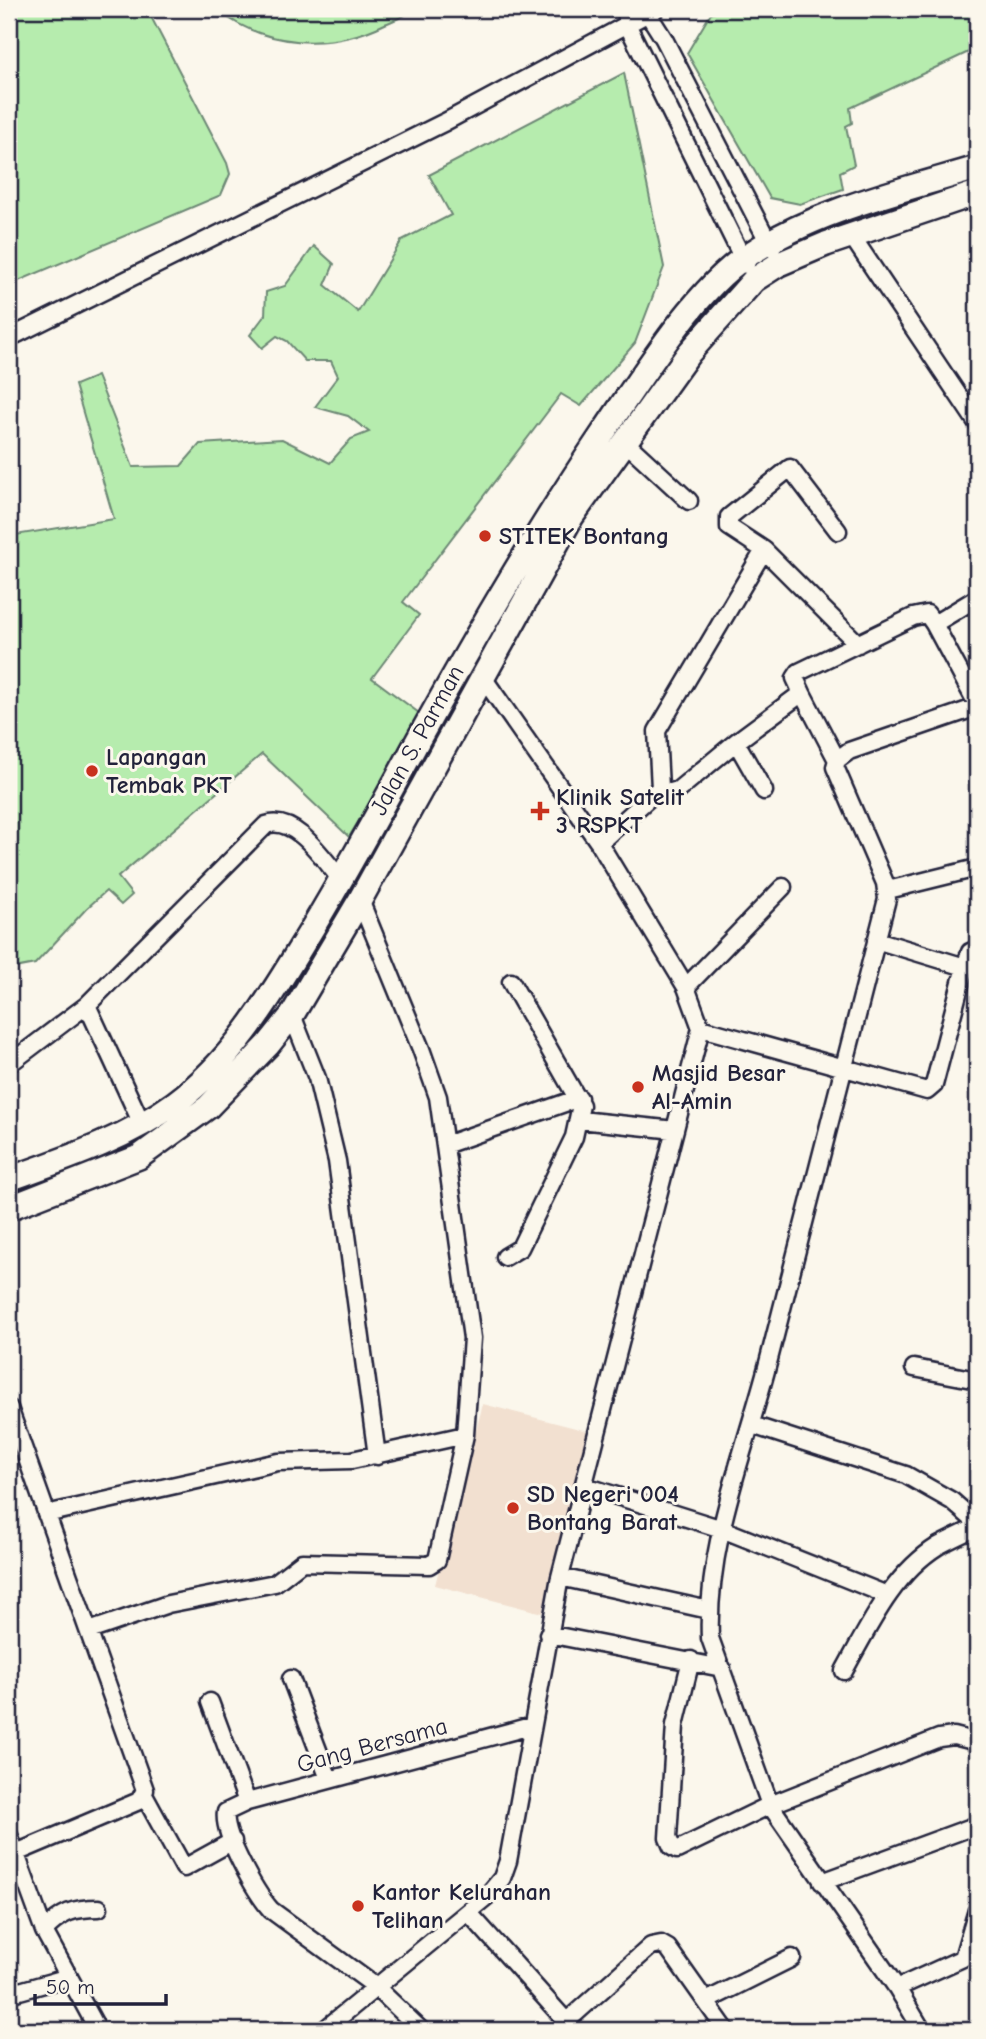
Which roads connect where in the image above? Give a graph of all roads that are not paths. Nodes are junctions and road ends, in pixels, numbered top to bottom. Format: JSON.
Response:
{"nodes":[{"id":1,"x":650,"y":10,"type":"edge"},
{"id":2,"x":627,"y":17,"type":"edge"},
{"id":3,"x":977,"y":168,"type":"edge"},
{"id":4,"x":977,"y":193,"type":"edge"},
{"id":5,"x":851,"y":235,"type":"junction"},
{"id":6,"x":768,"y":243,"type":"junction"},
{"id":7,"x":742,"y":258,"type":"junction"},
{"id":8,"x":779,"y":264,"type":"junction"},
{"id":9,"x":754,"y":280,"type":"junction"},
{"id":10,"x":9,"y":338,"type":"edge"},
{"id":11,"x":977,"y":423,"type":"edge"},
{"id":12,"x":624,"y":440,"type":"junction"},
{"id":13,"x":689,"y":501,"type":"dead end"},
{"id":14,"x":838,"y":531,"type":"dead end"},
{"id":15,"x":764,"y":551,"type":"junction"},
{"id":16,"x":977,"y":598,"type":"edge"},
{"id":17,"x":934,"y":624,"type":"junction"},
{"id":18,"x":858,"y":644,"type":"junction"},
{"id":19,"x":482,"y":676,"type":"junction"},
{"id":20,"x":802,"y":693,"type":"junction"},
{"id":21,"x":977,"y":705,"type":"edge"},
{"id":22,"x":736,"y":742,"type":"junction"},
{"id":23,"x":837,"y":760,"type":"junction"},
{"id":24,"x":660,"y":788,"type":"junction"},
{"id":25,"x":764,"y":791,"type":"dead end"},
{"id":26,"x":599,"y":843,"type":"junction"},
{"id":27,"x":977,"y":868,"type":"edge"},
{"id":28,"x":342,"y":881,"type":"junction"},
{"id":29,"x":783,"y":887,"type":"dead end"},
{"id":30,"x":888,"y":890,"type":"junction"},
{"id":31,"x":360,"y":900,"type":"junction"},
{"id":32,"x":876,"y":940,"type":"junction"},
{"id":33,"x":977,"y":949,"type":"edge"},
{"id":34,"x":965,"y":967,"type":"junction"},
{"id":35,"x":511,"y":982,"type":"dead end"},
{"id":36,"x":686,"y":987,"type":"junction"},
{"id":37,"x":87,"y":1005,"type":"junction"},
{"id":38,"x":292,"y":1014,"type":"junction"},
{"id":39,"x":701,"y":1028,"type":"junction"},
{"id":40,"x":9,"y":1065,"type":"edge"},
{"id":41,"x":847,"y":1067,"type":"junction"},
{"id":42,"x":579,"y":1098,"type":"junction"},
{"id":43,"x":580,"y":1120,"type":"junction"},
{"id":44,"x":142,"y":1124,"type":"junction"},
{"id":45,"x":675,"y":1130,"type":"junction"},
{"id":46,"x":445,"y":1145,"type":"junction"},
{"id":47,"x":9,"y":1179,"type":"edge"},
{"id":48,"x":9,"y":1208,"type":"edge"},
{"id":49,"x":505,"y":1257,"type":"dead end"},
{"id":50,"x":914,"y":1368,"type":"dead end"},
{"id":51,"x":977,"y":1380,"type":"edge"},
{"id":52,"x":9,"y":1408,"type":"edge"},
{"id":53,"x":752,"y":1425,"type":"junction"},
{"id":54,"x":465,"y":1435,"type":"junction"},
{"id":55,"x":377,"y":1455,"type":"junction"},
{"id":56,"x":585,"y":1486,"type":"junction"},
{"id":57,"x":46,"y":1514,"type":"junction"},
{"id":58,"x":977,"y":1525,"type":"edge"},
{"id":59,"x":722,"y":1529,"type":"junction"},
{"id":60,"x":560,"y":1577,"type":"junction"},
{"id":61,"x":887,"y":1595,"type":"junction"},
{"id":62,"x":709,"y":1610,"type":"junction"},
{"id":63,"x":89,"y":1632,"type":"junction"},
{"id":64,"x":548,"y":1634,"type":"junction"},
{"id":65,"x":691,"y":1660,"type":"junction"},
{"id":66,"x":722,"y":1668,"type":"junction"},
{"id":67,"x":844,"y":1671,"type":"dead end"},
{"id":68,"x":291,"y":1679,"type":"dead end"},
{"id":69,"x":210,"y":1702,"type":"dead end"},
{"id":70,"x":531,"y":1726,"type":"junction"},
{"id":71,"x":977,"y":1742,"type":"edge"},
{"id":72,"x":329,"y":1779,"type":"junction"},
{"id":73,"x":144,"y":1796,"type":"junction"},
{"id":74,"x":247,"y":1802,"type":"junction"},
{"id":75,"x":769,"y":1805,"type":"junction"},
{"id":76,"x":977,"y":1825,"type":"edge"},
{"id":77,"x":9,"y":1835,"type":"edge"},
{"id":78,"x":233,"y":1841,"type":"junction"},
{"id":79,"x":16,"y":1853,"type":"junction"},
{"id":80,"x":822,"y":1882,"type":"junction"},
{"id":81,"x":99,"y":1908,"type":"dead end"},
{"id":82,"x":977,"y":1910,"type":"edge"},
{"id":83,"x":469,"y":1913,"type":"junction"},
{"id":84,"x":44,"y":1931,"type":"junction"},
{"id":85,"x":792,"y":1958,"type":"dead end"},
{"id":86,"x":69,"y":1977,"type":"junction"},
{"id":87,"x":375,"y":1986,"type":"junction"},
{"id":88,"x":897,"y":1988,"type":"junction"},
{"id":89,"x":9,"y":1994,"type":"edge"},
{"id":90,"x":706,"y":2001,"type":"junction"},
{"id":91,"x":570,"y":2026,"type":"edge"},
{"id":92,"x":335,"y":2027,"type":"edge"},
{"id":93,"x":98,"y":2030,"type":"edge"},
{"id":94,"x":421,"y":2030,"type":"edge"},
{"id":95,"x":726,"y":2030,"type":"edge"},
{"id":96,"x":922,"y":2030,"type":"edge"}],
"edges":[{"from":1,"to":2,"type":"street"},
{"from":1,"to":6,"type":"street"},
{"from":2,"to":7,"type":"street"},
{"from":2,"to":10,"type":"street"},
{"from":3,"to":6,"type":"main road","name":"Jalan S. Parman"},
{"from":4,"to":5,"type":"main road","name":"Jalan S. Parman"},
{"from":5,"to":8,"type":"main road","name":"Jalan S. Parman"},
{"from":5,"to":11,"type":"street"},
{"from":6,"to":7,"type":"main road","name":"Jalan S. Parman"},
{"from":6,"to":8,"type":"street"},
{"from":7,"to":9,"type":"street"},
{"from":7,"to":28,"type":"main road","name":"Jalan S. Parman"},
{"from":8,"to":9,"type":"main road","name":"Jalan S. Parman"},
{"from":9,"to":12,"type":"main road","name":"Jalan S. Parman"},
{"from":12,"to":13,"type":"street"},
{"from":12,"to":19,"type":"main road","name":"Jalan S. Parman"},
{"from":14,"to":15,"type":"street"},
{"from":15,"to":18,"type":"street"},
{"from":15,"to":24,"type":"street"},
{"from":16,"to":17,"type":"street"},
{"from":17,"to":18,"type":"street"},
{"from":17,"to":21,"type":"street"},
{"from":18,"to":20,"type":"street"},
{"from":19,"to":26,"type":"street"},
{"from":19,"to":31,"type":"main road","name":"Jalan S. Parman"},
{"from":20,"to":22,"type":"street"},
{"from":20,"to":23,"type":"street"},
{"from":21,"to":23,"type":"street"},
{"from":22,"to":24,"type":"street"},
{"from":22,"to":25,"type":"street"},
{"from":23,"to":30,"type":"street"},
{"from":24,"to":26,"type":"street"},
{"from":26,"to":36,"type":"street"},
{"from":27,"to":30,"type":"street"},
{"from":28,"to":37,"type":"street"},
{"from":28,"to":44,"type":"main road","name":"Jalan S. Parman"},
{"from":29,"to":36,"type":"street"},
{"from":30,"to":32,"type":"street"},
{"from":31,"to":38,"type":"main road","name":"Jalan S. Parman"},
{"from":31,"to":46,"type":"street"},
{"from":32,"to":34,"type":"street"},
{"from":32,"to":41,"type":"street"},
{"from":33,"to":34,"type":"street"},
{"from":34,"to":41,"type":"street"},
{"from":35,"to":42,"type":"street"},
{"from":36,"to":39,"type":"street"},
{"from":37,"to":40,"type":"street"},
{"from":37,"to":44,"type":"street"},
{"from":38,"to":48,"type":"main road","name":"Jalan S. Parman"},
{"from":38,"to":55,"type":"street"},
{"from":39,"to":41,"type":"street"},
{"from":39,"to":45,"type":"street"},
{"from":41,"to":53,"type":"street"},
{"from":42,"to":43,"type":"street"},
{"from":42,"to":46,"type":"street"},
{"from":43,"to":45,"type":"street"},
{"from":43,"to":49,"type":"street"},
{"from":44,"to":47,"type":"main road","name":"Jalan S. Parman"},
{"from":45,"to":56,"type":"street"},
{"from":46,"to":54,"type":"street"},
{"from":50,"to":51,"type":"street"},
{"from":52,"to":57,"type":"street"},
{"from":53,"to":58,"type":"street"},
{"from":53,"to":59,"type":"street"},
{"from":54,"to":55,"type":"street"},
{"from":54,"to":63,"type":"street"},
{"from":55,"to":57,"type":"street"},
{"from":56,"to":59,"type":"street"},
{"from":56,"to":60,"type":"street"},
{"from":57,"to":63,"type":"street"},
{"from":58,"to":61,"type":"street"},
{"from":59,"to":61,"type":"street"},
{"from":59,"to":62,"type":"street"},
{"from":60,"to":62,"type":"street"},
{"from":60,"to":64,"type":"street"},
{"from":61,"to":67,"type":"street"},
{"from":62,"to":66,"type":"street"},
{"from":63,"to":73,"type":"street"},
{"from":64,"to":65,"type":"street"},
{"from":64,"to":70,"type":"street"},
{"from":65,"to":66,"type":"street"},
{"from":65,"to":75,"type":"street"},
{"from":66,"to":75,"type":"street"},
{"from":68,"to":72,"type":"street"},
{"from":69,"to":74,"type":"street"},
{"from":70,"to":72,"type":"street","name":"Gang Bersama"},
{"from":70,"to":83,"type":"street"},
{"from":71,"to":75,"type":"street"},
{"from":72,"to":74,"type":"street","name":"Gang Bersama"},
{"from":73,"to":78,"type":"street"},
{"from":73,"to":79,"type":"street"},
{"from":74,"to":78,"type":"street","name":"Gang Bersama"},
{"from":75,"to":80,"type":"street"},
{"from":76,"to":80,"type":"street"},
{"from":77,"to":79,"type":"street"},
{"from":78,"to":87,"type":"street"},
{"from":79,"to":84,"type":"street"},
{"from":80,"to":88,"type":"street"},
{"from":81,"to":84,"type":"street"},
{"from":82,"to":88,"type":"street"},
{"from":83,"to":87,"type":"street"},
{"from":83,"to":91,"type":"street"},
{"from":84,"to":86,"type":"street"},
{"from":85,"to":90,"type":"street"},
{"from":86,"to":89,"type":"street"},
{"from":86,"to":93,"type":"street"},
{"from":87,"to":92,"type":"street"},
{"from":87,"to":94,"type":"street"},
{"from":88,"to":96,"type":"street"},
{"from":90,"to":91,"type":"street"},
{"from":90,"to":95,"type":"street"}]}
